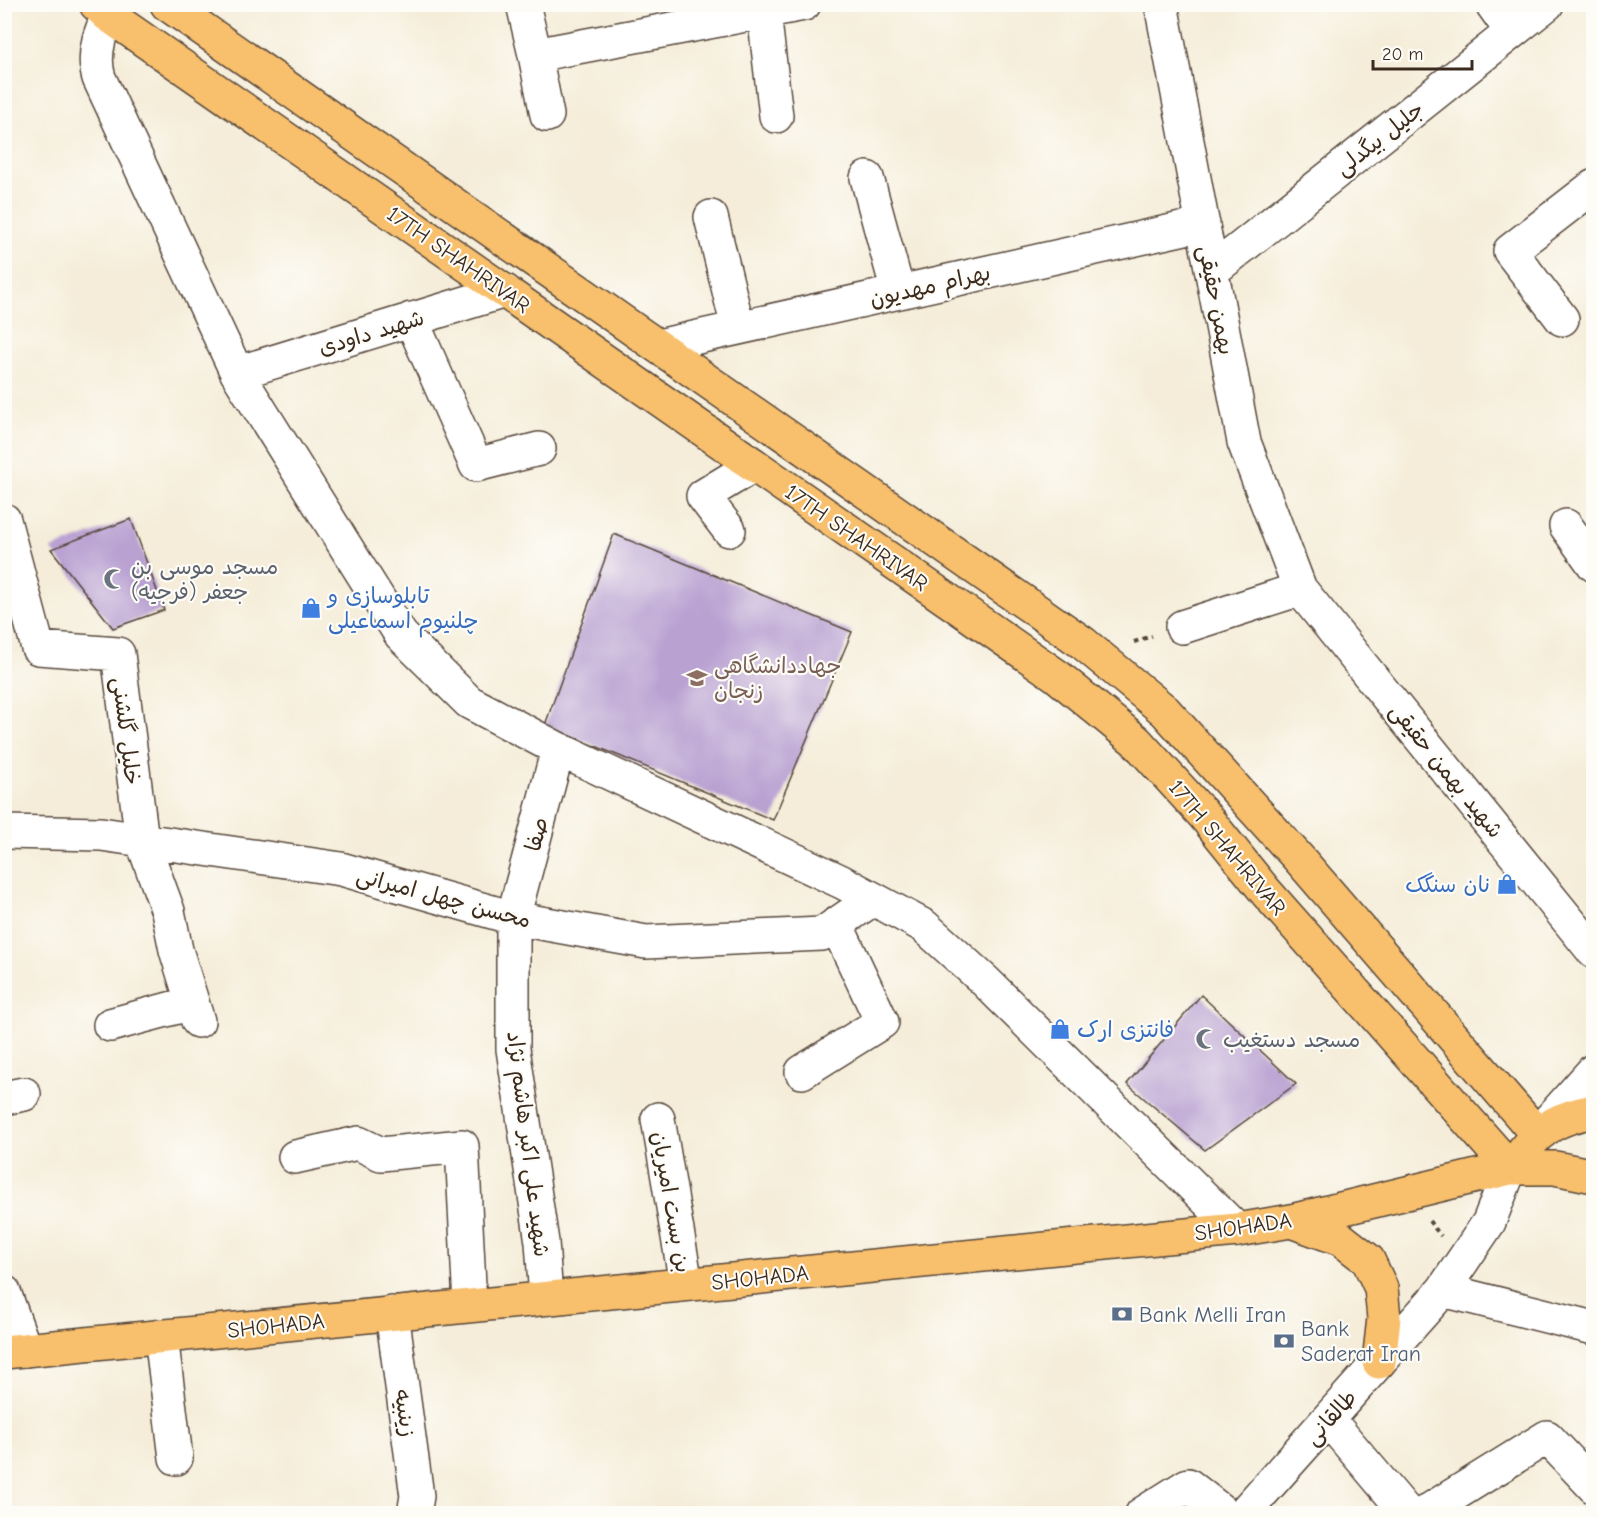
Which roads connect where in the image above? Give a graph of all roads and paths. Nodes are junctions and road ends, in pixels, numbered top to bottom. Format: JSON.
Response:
{"nodes":[{"id":1,"x":167,"y":4,"type":"edge"},
{"id":2,"x":523,"y":4,"type":"edge"},
{"id":3,"x":804,"y":4,"type":"edge"},
{"id":4,"x":1161,"y":4,"type":"edge"},
{"id":5,"x":1492,"y":4,"type":"edge"},
{"id":6,"x":1547,"y":4,"type":"edge"},
{"id":7,"x":106,"y":8,"type":"edge"},
{"id":8,"x":763,"y":8,"type":"edge"},
{"id":9,"x":1512,"y":32,"type":"junction"},
{"id":10,"x":535,"y":55,"type":"junction"},
{"id":11,"x":548,"y":115,"type":"dead end"},
{"id":12,"x":776,"y":116,"type":"dead end"},
{"id":13,"x":867,"y":178,"type":"dead end"},
{"id":14,"x":1593,"y":186,"type":"edge"},
{"id":15,"x":711,"y":217,"type":"dead end"},
{"id":16,"x":1203,"y":224,"type":"junction"},
{"id":17,"x":1212,"y":271,"type":"junction"},
{"id":18,"x":505,"y":291,"type":"junction"},
{"id":19,"x":898,"y":292,"type":"junction"},
{"id":20,"x":411,"y":319,"type":"junction"},
{"id":21,"x":1562,"y":319,"type":"dead end"},
{"id":22,"x":738,"y":328,"type":"junction"},
{"id":23,"x":658,"y":346,"type":"junction"},
{"id":24,"x":237,"y":373,"type":"junction"},
{"id":25,"x":539,"y":449,"type":"dead end"},
{"id":26,"x":754,"y":465,"type":"junction"},
{"id":27,"x":4,"y":520,"type":"edge"},
{"id":28,"x":1566,"y":526,"type":"dead end"},
{"id":29,"x":729,"y":530,"type":"dead end"},
{"id":30,"x":1593,"y":565,"type":"edge"},
{"id":31,"x":1300,"y":589,"type":"junction"},
{"id":32,"x":1182,"y":627,"type":"joint"},
{"id":33,"x":1108,"y":664,"type":"junction"},
{"id":34,"x":558,"y":749,"type":"junction"},
{"id":35,"x":4,"y":832,"type":"edge"},
{"id":36,"x":141,"y":840,"type":"junction"},
{"id":37,"x":873,"y":899,"type":"junction"},
{"id":38,"x":513,"y":918,"type":"junction"},
{"id":39,"x":836,"y":924,"type":"junction"},
{"id":40,"x":1593,"y":952,"type":"edge"},
{"id":41,"x":110,"y":1025,"type":"dead end"},
{"id":42,"x":1593,"y":1070,"type":"edge"},
{"id":43,"x":802,"y":1072,"type":"dead end"},
{"id":44,"x":1593,"y":1111,"type":"edge"},
{"id":45,"x":658,"y":1119,"type":"dead end"},
{"id":46,"x":1538,"y":1134,"type":"junction"},
{"id":47,"x":295,"y":1157,"type":"dead end"},
{"id":48,"x":1510,"y":1168,"type":"junction"},
{"id":49,"x":1593,"y":1176,"type":"edge"},
{"id":50,"x":1405,"y":1193,"type":"junction"},
{"id":51,"x":1291,"y":1221,"type":"junction"},
{"id":52,"x":1237,"y":1230,"type":"junction"},
{"id":53,"x":1463,"y":1262,"type":"junction"},
{"id":54,"x":686,"y":1284,"type":"junction"},
{"id":55,"x":1443,"y":1290,"type":"junction"},
{"id":56,"x":4,"y":1292,"type":"edge"},
{"id":57,"x":546,"y":1298,"type":"junction"},
{"id":58,"x":470,"y":1305,"type":"junction"},
{"id":59,"x":392,"y":1313,"type":"junction"},
{"id":60,"x":1593,"y":1328,"type":"edge"},
{"id":61,"x":160,"y":1336,"type":"junction"},
{"id":62,"x":15,"y":1351,"type":"edge"},
{"id":63,"x":1379,"y":1362,"type":"junction"},
{"id":64,"x":1328,"y":1419,"type":"junction"},
{"id":65,"x":176,"y":1458,"type":"dead end"},
{"id":66,"x":1593,"y":1487,"type":"edge"},
{"id":67,"x":414,"y":1514,"type":"edge"},
{"id":68,"x":1142,"y":1514,"type":"edge"},
{"id":69,"x":1226,"y":1514,"type":"edge"},
{"id":70,"x":1243,"y":1514,"type":"edge"},
{"id":71,"x":1408,"y":1514,"type":"edge"},
{"id":72,"x":1423,"y":1514,"type":"edge"}],
"edges":[{"from":1,"to":23,"type":"main road","name":"17TH SHAHRIVAR"},
{"from":2,"to":10,"type":"street"},
{"from":3,"to":8,"type":"street"},
{"from":4,"to":16,"type":"street","name":"بهمن حقیقی"},
{"from":5,"to":9,"type":"street"},
{"from":6,"to":9,"type":"street","name":"جلیل بیگدلی"},
{"from":7,"to":18,"type":"main road","name":"17TH SHAHRIVAR"},
{"from":7,"to":24,"type":"street","name":"17TH SHAHRIVAR"},
{"from":8,"to":10,"type":"street"},
{"from":8,"to":12,"type":"street"},
{"from":9,"to":17,"type":"street","name":"جلیل بیگدلی"},
{"from":10,"to":11,"type":"street"},
{"from":13,"to":19,"type":"street"},
{"from":14,"to":21,"type":"street"},
{"from":15,"to":22,"type":"street"},
{"from":16,"to":17,"type":"street","name":"بهمن حقیقی"},
{"from":16,"to":19,"type":"street","name":"بهرام مهدیون"},
{"from":17,"to":31,"type":"street","name":"بهمن حقیقی"},
{"from":18,"to":20,"type":"street","name":"شهید داودی"},
{"from":18,"to":26,"type":"main road","name":"17TH SHAHRIVAR"},
{"from":19,"to":22,"type":"street","name":"بهرام مهدیون"},
{"from":20,"to":24,"type":"street","name":"شهید داودی"},
{"from":20,"to":25,"type":"street"},
{"from":22,"to":23,"type":"street","name":"بهرام مهدیون"},
{"from":23,"to":33,"type":"main road","name":"17TH SHAHRIVAR"},
{"from":24,"to":34,"type":"street","name":"17TH SHAHRIVAR"},
{"from":26,"to":29,"type":"street"},
{"from":26,"to":48,"type":"main road","name":"17TH SHAHRIVAR"},
{"from":27,"to":36,"type":"street","name":"خلیل گلشنی"},
{"from":28,"to":30,"type":"street"},
{"from":31,"to":32,"type":"street"},
{"from":31,"to":40,"type":"street","name":"شهید بهمن حقیقی"},
{"from":32,"to":33,"type":"path"},
{"from":33,"to":46,"type":"main road","name":"17TH SHAHRIVAR"},
{"from":34,"to":37,"type":"street","name":"17TH SHAHRIVAR"},
{"from":34,"to":38,"type":"street","name":"صفا"},
{"from":35,"to":36,"type":"street","name":"محسن چهل امیرانی"},
{"from":36,"to":38,"type":"street","name":"محسن چهل امیرانی"},
{"from":36,"to":41,"type":"street"},
{"from":37,"to":39,"type":"street","name":"محسن چهل امیرانی"},
{"from":37,"to":52,"type":"street","name":"17TH SHAHRIVAR"},
{"from":38,"to":39,"type":"street","name":"محسن چهل امیرانی"},
{"from":38,"to":57,"type":"street","name":"شهید علی اکبر هاشم نژاد"},
{"from":39,"to":43,"type":"street"},
{"from":42,"to":46,"type":"street"},
{"from":44,"to":46,"type":"main road"},
{"from":45,"to":54,"type":"street","name":"بن بست امیریان"},
{"from":46,"to":48,"type":"main road"},
{"from":47,"to":58,"type":"street"},
{"from":48,"to":49,"type":"main road","name":"SHOHADA"},
{"from":48,"to":50,"type":"main road","name":"SHOHADA"},
{"from":48,"to":53,"type":"street","name":"طالقانی"},
{"from":50,"to":51,"type":"main road","name":"SHOHADA"},
{"from":50,"to":53,"type":"path"},
{"from":51,"to":52,"type":"main road","name":"SHOHADA"},
{"from":51,"to":63,"type":"main road"},
{"from":52,"to":54,"type":"main road","name":"SHOHADA"},
{"from":53,"to":55,"type":"street","name":"طالقانی"},
{"from":54,"to":57,"type":"main road","name":"SHOHADA"},
{"from":55,"to":60,"type":"street"},
{"from":55,"to":63,"type":"street","name":"طالقانی"},
{"from":56,"to":62,"type":"street"},
{"from":57,"to":58,"type":"main road","name":"SHOHADA"},
{"from":58,"to":59,"type":"main road","name":"SHOHADA"},
{"from":59,"to":61,"type":"main road","name":"SHOHADA"},
{"from":59,"to":67,"type":"street","name":"زینبیه"},
{"from":61,"to":62,"type":"main road","name":"SHOHADA"},
{"from":61,"to":65,"type":"street"},
{"from":63,"to":64,"type":"street","name":"طالقانی"},
{"from":64,"to":70,"type":"street","name":"طالقانی"},
{"from":64,"to":71,"type":"street"},
{"from":66,"to":72,"type":"street"},
{"from":68,"to":69,"type":"street"}]}
